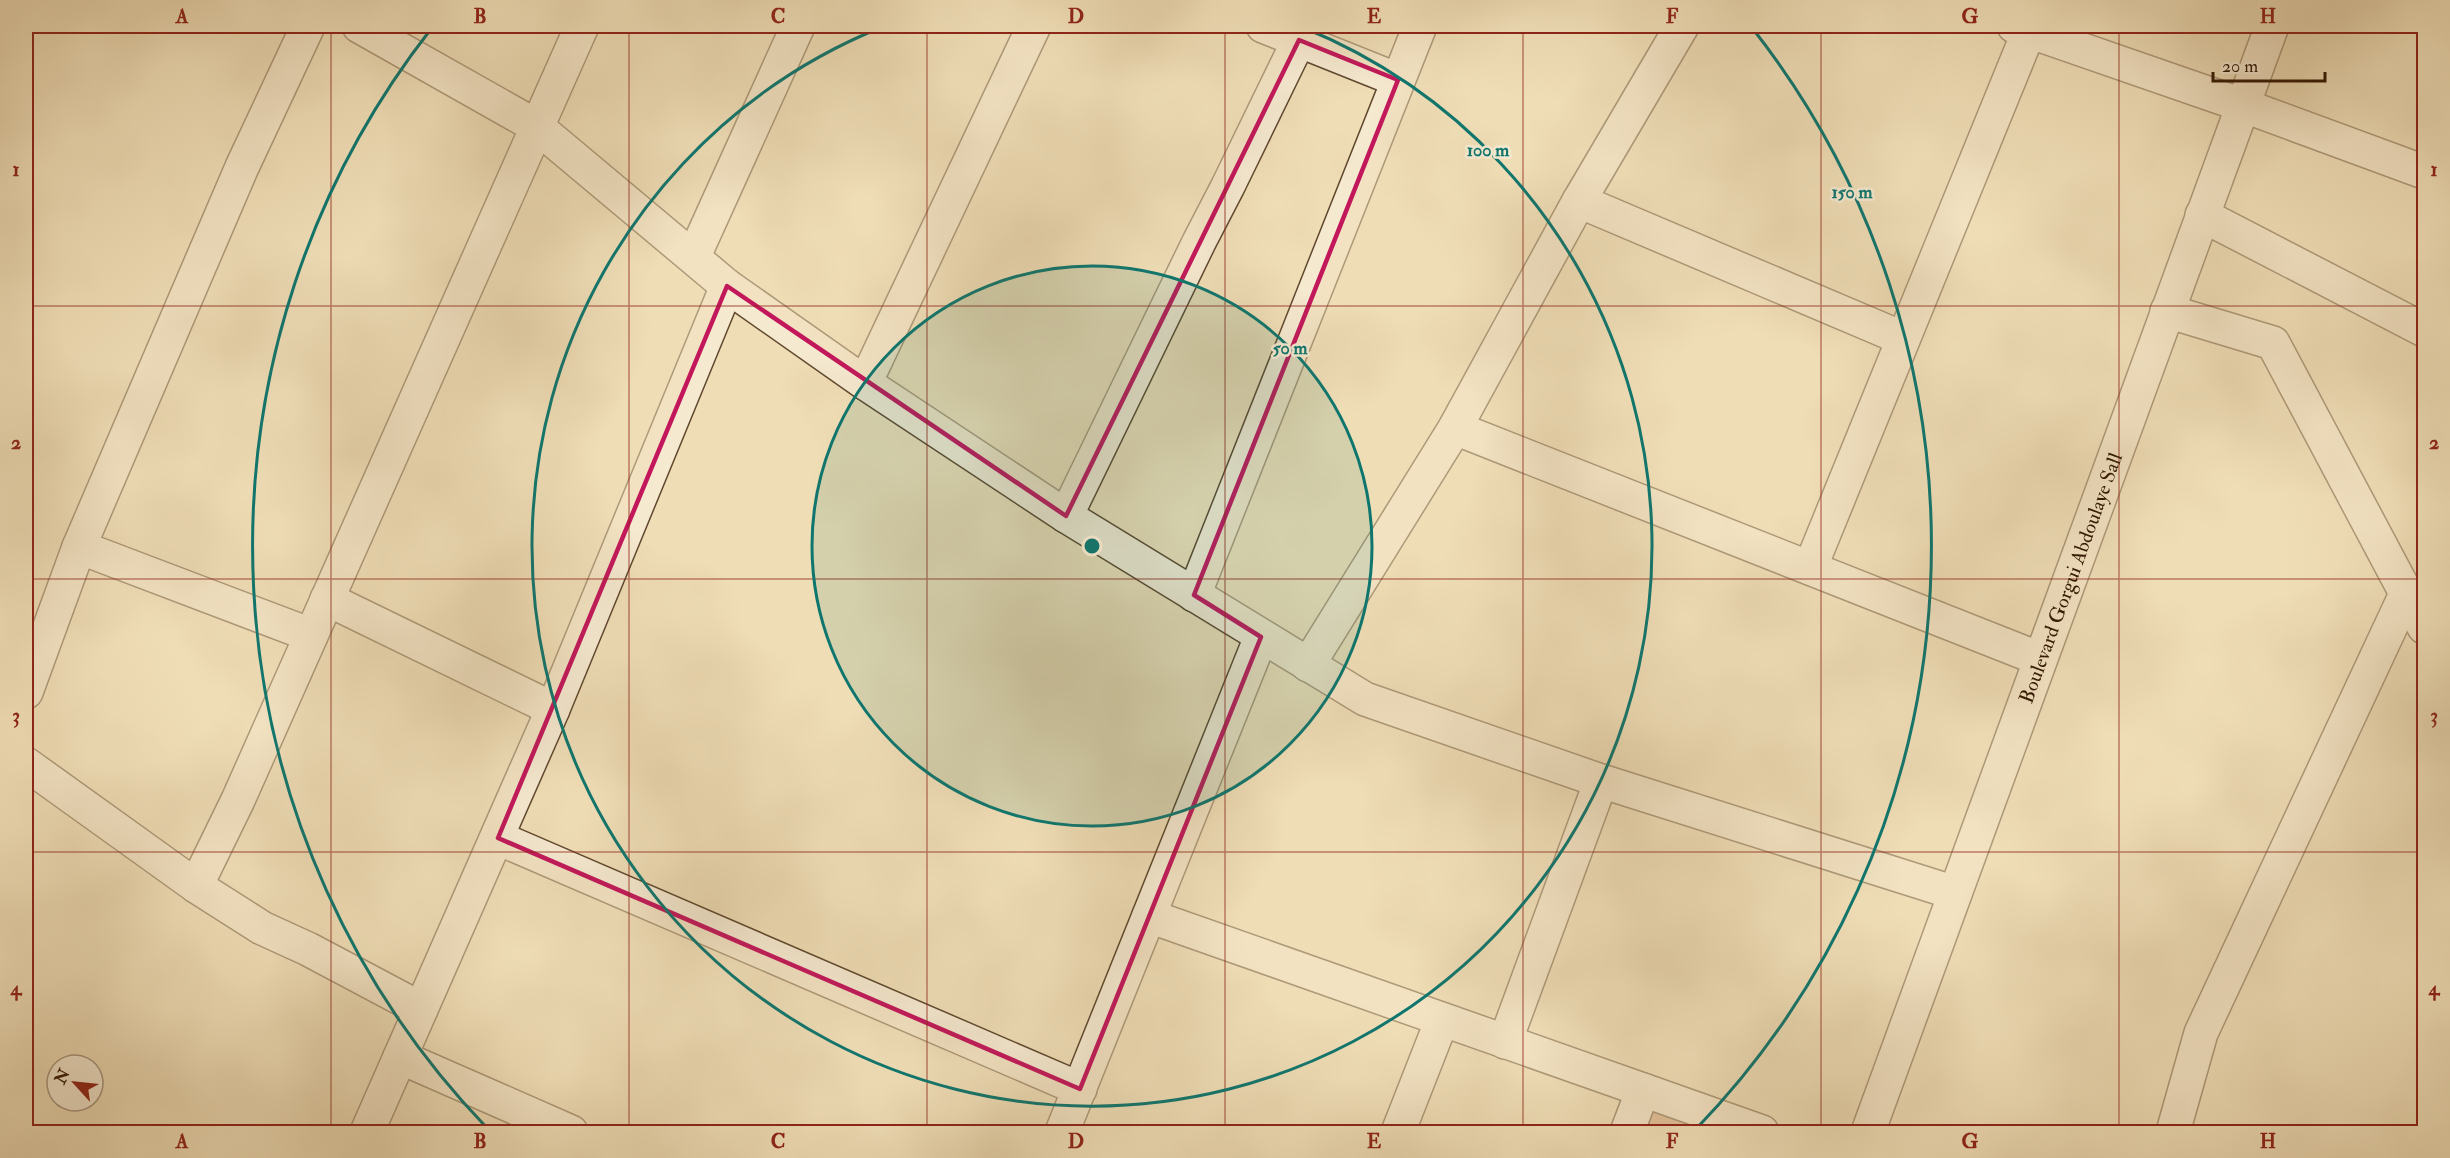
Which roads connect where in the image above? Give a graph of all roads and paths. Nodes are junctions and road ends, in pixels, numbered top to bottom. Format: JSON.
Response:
{"nodes":[{"id":1,"x":308,"y":26,"type":"edge"},
{"id":2,"x":359,"y":26,"type":"edge"},
{"id":3,"x":582,"y":26,"type":"edge"},
{"id":4,"x":798,"y":26,"type":"edge"},
{"id":5,"x":1034,"y":26,"type":"edge"},
{"id":6,"x":1263,"y":26,"type":"edge"},
{"id":7,"x":1420,"y":26,"type":"edge"},
{"id":8,"x":1682,"y":26,"type":"edge"},
{"id":9,"x":2272,"y":26,"type":"edge"},
{"id":10,"x":2021,"y":28,"type":"edge"},
{"id":11,"x":1299,"y":40,"type":"junction"},
{"id":12,"x":1398,"y":80,"type":"junction"},
{"id":13,"x":2242,"y":105,"type":"junction"},
{"id":14,"x":536,"y":126,"type":"junction"},
{"id":15,"x":2424,"y":172,"type":"edge"},
{"id":16,"x":1579,"y":201,"type":"junction"},
{"id":17,"x":2202,"y":214,"type":"junction"},
{"id":18,"x":694,"y":256,"type":"junction"},
{"id":19,"x":727,"y":286,"type":"junction"},
{"id":20,"x":2167,"y":311,"type":"junction"},
{"id":21,"x":2424,"y":330,"type":"edge"},
{"id":22,"x":1902,"y":338,"type":"junction"},
{"id":23,"x":865,"y":383,"type":"junction"},
{"id":24,"x":1455,"y":428,"type":"junction"},
{"id":25,"x":1066,"y":516,"type":"junction"},
{"id":26,"x":79,"y":547,"type":"junction"},
{"id":27,"x":1810,"y":568,"type":"junction"},
{"id":28,"x":2406,"y":594,"type":"junction"},
{"id":29,"x":1194,"y":595,"type":"junction"},
{"id":30,"x":327,"y":599,"type":"junction"},
{"id":31,"x":2424,"y":627,"type":"edge"},
{"id":32,"x":311,"y":634,"type":"junction"},
{"id":33,"x":1261,"y":637,"type":"junction"},
{"id":34,"x":2040,"y":659,"type":"junction"},
{"id":35,"x":1308,"y":665,"type":"junction"},
{"id":36,"x":26,"y":692,"type":"edge"},
{"id":37,"x":553,"y":709,"type":"junction"},
{"id":38,"x":26,"y":764,"type":"edge"},
{"id":39,"x":1601,"y":781,"type":"junction"},
{"id":40,"x":498,"y":838,"type":"junction"},
{"id":41,"x":196,"y":886,"type":"junction"},
{"id":42,"x":1955,"y":893,"type":"junction"},
{"id":43,"x":1149,"y":916,"type":"junction"},
{"id":44,"x":421,"y":1009,"type":"junction"},
{"id":45,"x":1442,"y":1020,"type":"junction"},
{"id":46,"x":1505,"y":1042,"type":"junction"},
{"id":47,"x":400,"y":1057,"type":"junction"},
{"id":48,"x":1080,"y":1089,"type":"junction"},
{"id":49,"x":1643,"y":1090,"type":"junction"},
{"id":50,"x":367,"y":1132,"type":"edge"},
{"id":51,"x":571,"y":1132,"type":"edge"},
{"id":52,"x":1062,"y":1132,"type":"edge"},
{"id":53,"x":1398,"y":1132,"type":"edge"},
{"id":54,"x":1627,"y":1132,"type":"edge"},
{"id":55,"x":1762,"y":1132,"type":"edge"},
{"id":56,"x":1868,"y":1132,"type":"edge"},
{"id":57,"x":2173,"y":1132,"type":"edge"}],
"edges":[{"from":1,"to":26,"type":"street"},
{"from":2,"to":14,"type":"street"},
{"from":3,"to":14,"type":"street"},
{"from":4,"to":18,"type":"street"},
{"from":5,"to":23,"type":"street"},
{"from":6,"to":11,"type":"street"},
{"from":7,"to":12,"type":"street"},
{"from":8,"to":16,"type":"street"},
{"from":9,"to":13,"type":"street","name":"Boulevard Gorgui Abdoulaye Sall"},
{"from":10,"to":13,"type":"street"},
{"from":10,"to":22,"type":"street"},
{"from":11,"to":12,"type":"street"},
{"from":11,"to":25,"type":"street"},
{"from":12,"to":29,"type":"street"},
{"from":13,"to":15,"type":"street"},
{"from":13,"to":17,"type":"street","name":"Boulevard Gorgui Abdoulaye Sall"},
{"from":14,"to":18,"type":"street"},
{"from":14,"to":30,"type":"street"},
{"from":16,"to":22,"type":"street"},
{"from":16,"to":24,"type":"street"},
{"from":17,"to":20,"type":"street","name":"Boulevard Gorgui Abdoulaye Sall"},
{"from":17,"to":21,"type":"street"},
{"from":18,"to":19,"type":"street"},
{"from":19,"to":23,"type":"street"},
{"from":19,"to":37,"type":"street"},
{"from":20,"to":28,"type":"street"},
{"from":20,"to":34,"type":"street","name":"Boulevard Gorgui Abdoulaye Sall"},
{"from":22,"to":27,"type":"street"},
{"from":23,"to":25,"type":"street"},
{"from":24,"to":27,"type":"street"},
{"from":24,"to":35,"type":"street"},
{"from":25,"to":29,"type":"street"},
{"from":26,"to":32,"type":"street"},
{"from":26,"to":36,"type":"street"},
{"from":27,"to":34,"type":"street"},
{"from":28,"to":31,"type":"street"},
{"from":28,"to":57,"type":"street"},
{"from":29,"to":33,"type":"street"},
{"from":30,"to":32,"type":"street"},
{"from":30,"to":37,"type":"street"},
{"from":32,"to":41,"type":"street"},
{"from":33,"to":35,"type":"street"},
{"from":33,"to":43,"type":"street"},
{"from":34,"to":42,"type":"street","name":"Boulevard Gorgui Abdoulaye Sall"},
{"from":35,"to":39,"type":"street"},
{"from":37,"to":40,"type":"street"},
{"from":38,"to":41,"type":"street"},
{"from":39,"to":42,"type":"street"},
{"from":39,"to":46,"type":"street"},
{"from":40,"to":44,"type":"street"},
{"from":40,"to":48,"type":"street"},
{"from":41,"to":44,"type":"street"},
{"from":42,"to":56,"type":"street","name":"Boulevard Gorgui Abdoulaye Sall"},
{"from":43,"to":45,"type":"street"},
{"from":43,"to":48,"type":"street"},
{"from":44,"to":47,"type":"street"},
{"from":45,"to":46,"type":"street"},
{"from":45,"to":53,"type":"street"},
{"from":46,"to":49,"type":"street"},
{"from":47,"to":50,"type":"street"},
{"from":47,"to":51,"type":"street"},
{"from":48,"to":52,"type":"street"},
{"from":49,"to":54,"type":"street"},
{"from":49,"to":55,"type":"street"}]}
